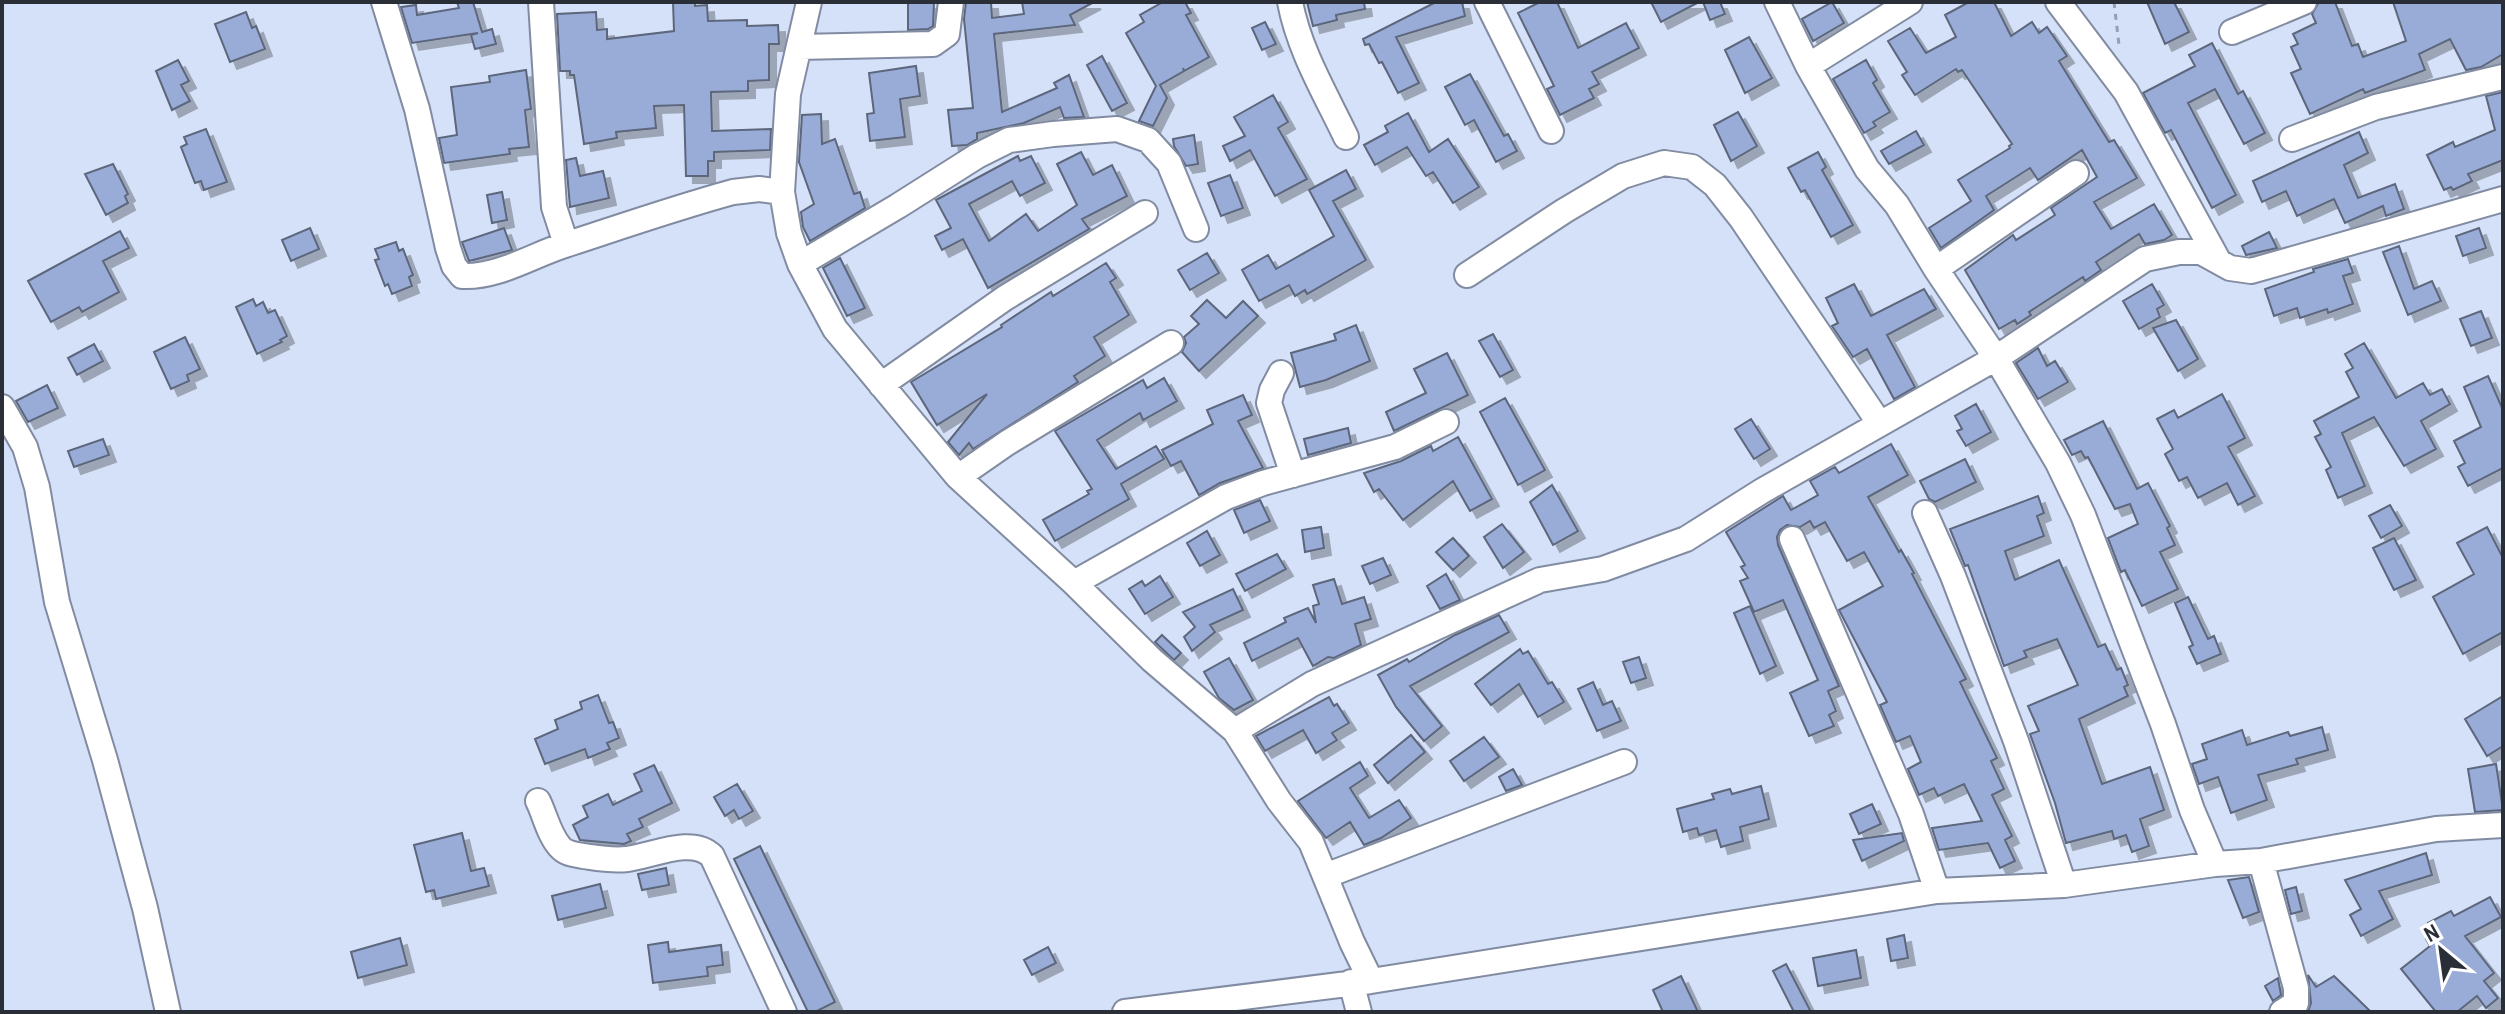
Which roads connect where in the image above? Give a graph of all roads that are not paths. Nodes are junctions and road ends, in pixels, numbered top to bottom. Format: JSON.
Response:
{"nodes":[{"id":1,"x":384,"y":2,"type":"edge"},
{"id":2,"x":541,"y":2,"type":"edge"},
{"id":3,"x":809,"y":2,"type":"edge"},
{"id":4,"x":951,"y":2,"type":"edge"},
{"id":5,"x":1290,"y":2,"type":"edge"},
{"id":6,"x":1487,"y":2,"type":"edge"},
{"id":7,"x":1777,"y":2,"type":"edge"},
{"id":8,"x":1910,"y":2,"type":"edge"},
{"id":9,"x":2058,"y":2,"type":"edge"},
{"id":10,"x":2304,"y":2,"type":"edge"},
{"id":11,"x":2232,"y":32,"type":"dead end"},
{"id":12,"x":799,"y":47,"type":"junction"},
{"id":13,"x":1808,"y":66,"type":"junction"},
{"id":14,"x":2503,"y":77,"type":"edge"},
{"id":15,"x":1551,"y":131,"type":"dead end"},
{"id":16,"x":1346,"y":137,"type":"dead end"},
{"id":17,"x":2292,"y":139,"type":"dead end"},
{"id":18,"x":2076,"y":173,"type":"dead end"},
{"id":19,"x":782,"y":192,"type":"junction"},
{"id":20,"x":2503,"y":199,"type":"edge"},
{"id":21,"x":1145,"y":213,"type":"dead end"},
{"id":22,"x":1196,"y":229,"type":"dead end"},
{"id":23,"x":566,"y":244,"type":"junction"},
{"id":24,"x":2218,"y":260,"type":"junction"},
{"id":25,"x":800,"y":264,"type":"junction"},
{"id":26,"x":1936,"y":269,"type":"junction"},
{"id":27,"x":1467,"y":275,"type":"dead end"},
{"id":28,"x":1171,"y":343,"type":"dead end"},
{"id":29,"x":1996,"y":358,"type":"junction"},
{"id":30,"x":1281,"y":373,"type":"dead end"},
{"id":31,"x":881,"y":385,"type":"junction"},
{"id":32,"x":2,"y":407,"type":"edge"},
{"id":33,"x":1446,"y":422,"type":"dead end"},
{"id":34,"x":1880,"y":424,"type":"junction"},
{"id":35,"x":1293,"y":475,"type":"junction"},
{"id":36,"x":958,"y":477,"type":"junction"},
{"id":37,"x":1925,"y":513,"type":"dead end"},
{"id":38,"x":1792,"y":539,"type":"dead end"},
{"id":39,"x":1074,"y":583,"type":"junction"},
{"id":40,"x":1235,"y":731,"type":"junction"},
{"id":41,"x":1624,"y":762,"type":"dead end"},
{"id":42,"x":538,"y":801,"type":"dead end"},
{"id":43,"x":2503,"y":825,"type":"edge"},
{"id":44,"x":2261,"y":861,"type":"junction"},
{"id":45,"x":2215,"y":864,"type":"junction"},
{"id":46,"x":1325,"y":876,"type":"junction"},
{"id":47,"x":2064,"y":885,"type":"junction"},
{"id":48,"x":1937,"y":891,"type":"junction"},
{"id":49,"x":1361,"y":982,"type":"junction"},
{"id":50,"x":168,"y":1012,"type":"edge"},
{"id":51,"x":784,"y":1012,"type":"edge"},
{"id":52,"x":1125,"y":1012,"type":"edge"},
{"id":53,"x":1359,"y":1012,"type":"edge"},
{"id":54,"x":2282,"y":1012,"type":"edge"}],
"edges":[{"from":1,"to":23,"type":"street"},
{"from":2,"to":23,"type":"street"},
{"from":3,"to":12,"type":"street"},
{"from":4,"to":12,"type":"street"},
{"from":5,"to":16,"type":"street"},
{"from":6,"to":15,"type":"street"},
{"from":7,"to":13,"type":"street"},
{"from":8,"to":13,"type":"street"},
{"from":9,"to":24,"type":"street"},
{"from":10,"to":11,"type":"street"},
{"from":12,"to":19,"type":"street"},
{"from":13,"to":26,"type":"street"},
{"from":14,"to":17,"type":"street"},
{"from":18,"to":26,"type":"street"},
{"from":19,"to":23,"type":"street"},
{"from":19,"to":25,"type":"street"},
{"from":20,"to":24,"type":"street"},
{"from":21,"to":31,"type":"street"},
{"from":22,"to":25,"type":"street"},
{"from":24,"to":29,"type":"street"},
{"from":25,"to":31,"type":"street"},
{"from":26,"to":29,"type":"street"},
{"from":27,"to":34,"type":"street"},
{"from":28,"to":36,"type":"street"},
{"from":29,"to":34,"type":"street"},
{"from":29,"to":45,"type":"street"},
{"from":30,"to":35,"type":"street"},
{"from":31,"to":36,"type":"street"},
{"from":32,"to":50,"type":"street"},
{"from":33,"to":35,"type":"street"},
{"from":34,"to":40,"type":"street"},
{"from":35,"to":39,"type":"street"},
{"from":36,"to":39,"type":"street"},
{"from":37,"to":47,"type":"street"},
{"from":38,"to":48,"type":"street"},
{"from":39,"to":40,"type":"street"},
{"from":40,"to":46,"type":"street"},
{"from":41,"to":46,"type":"street"},
{"from":42,"to":51,"type":"street"},
{"from":43,"to":44,"type":"street"},
{"from":44,"to":45,"type":"street"},
{"from":44,"to":54,"type":"street"},
{"from":45,"to":47,"type":"street"},
{"from":46,"to":49,"type":"street"},
{"from":47,"to":48,"type":"street"},
{"from":48,"to":49,"type":"street"},
{"from":49,"to":52,"type":"street"},
{"from":49,"to":53,"type":"street"}]}
